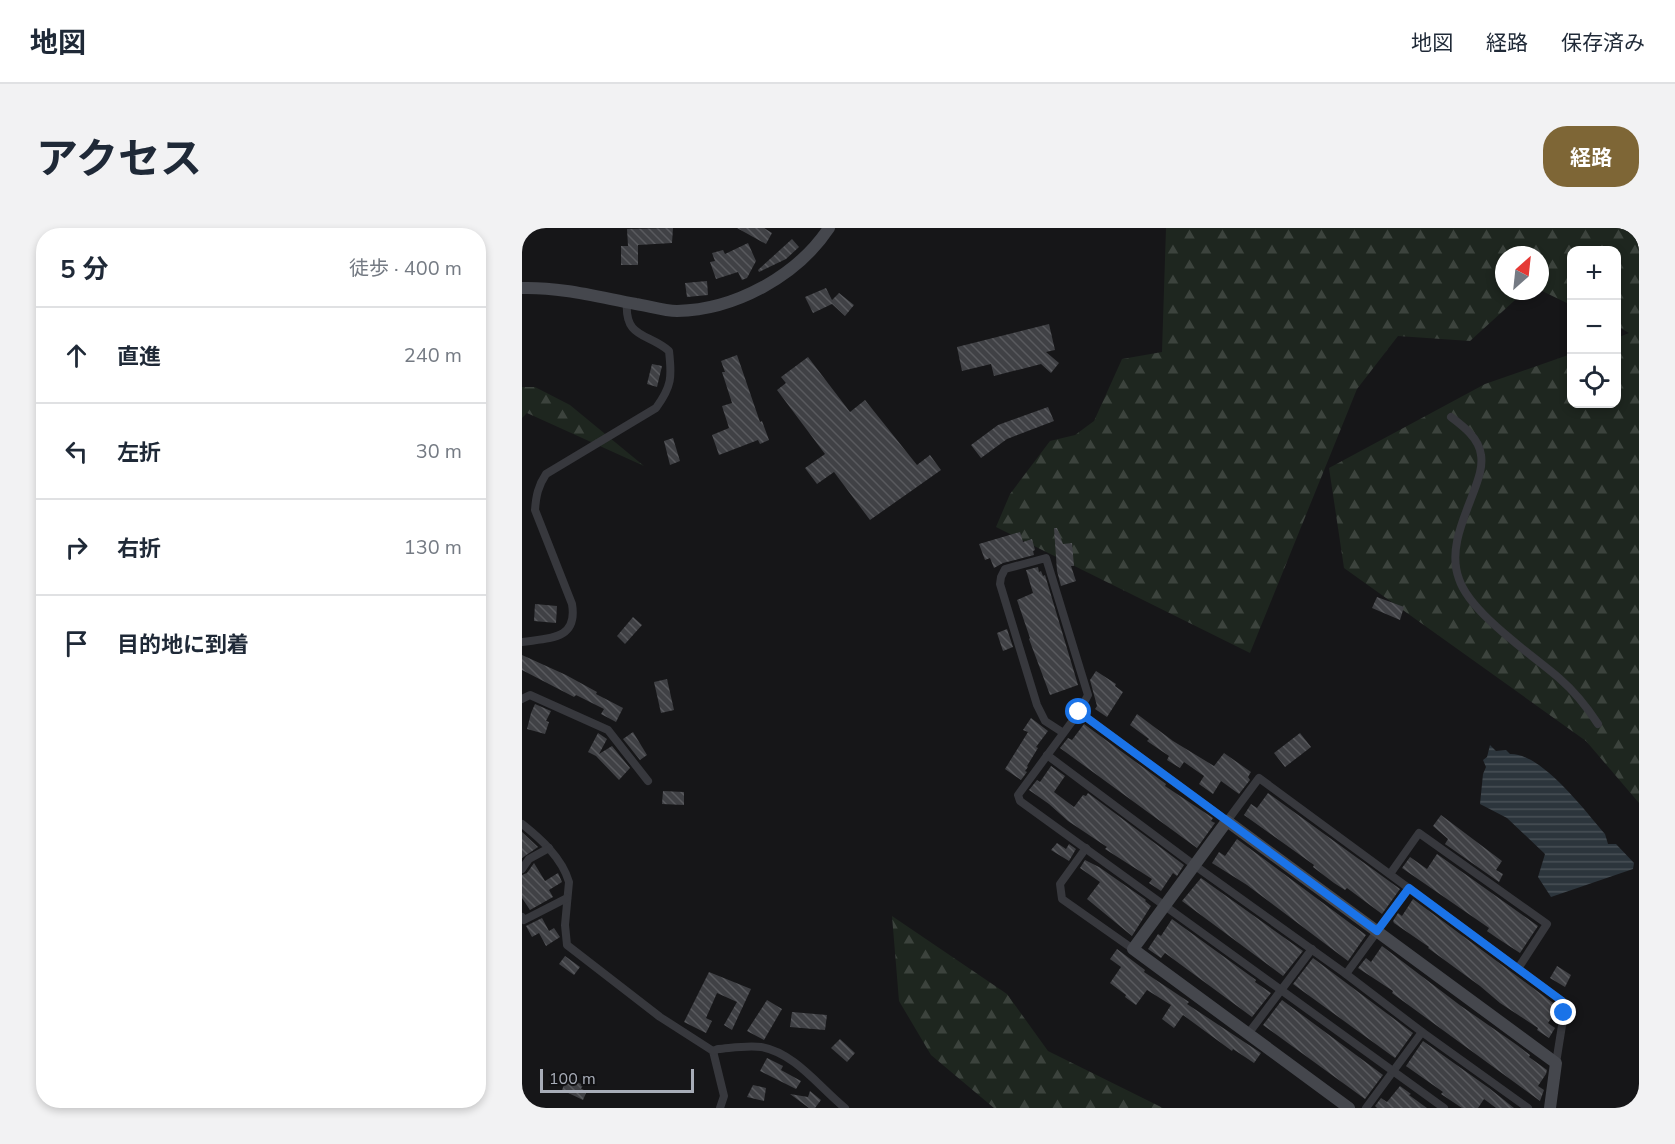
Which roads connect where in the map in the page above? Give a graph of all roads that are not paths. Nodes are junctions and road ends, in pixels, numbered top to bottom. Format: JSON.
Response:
{"nodes":[{"id":1,"x":829,"y":228,"type":"edge"},
{"id":2,"x":522,"y":288,"type":"edge"},
{"id":3,"x":627,"y":302,"type":"junction"},
{"id":4,"x":1451,"y":417,"type":"dead end"},
{"id":5,"x":522,"y":642,"type":"edge"},
{"id":6,"x":522,"y":699,"type":"edge"},
{"id":7,"x":1079,"y":712,"type":"junction"},
{"id":8,"x":1598,"y":724,"type":"dead end"},
{"id":9,"x":1062,"y":732,"type":"junction"},
{"id":10,"x":1047,"y":755,"type":"junction"},
{"id":11,"x":648,"y":781,"type":"dead end"},
{"id":12,"x":1227,"y":821,"type":"junction"},
{"id":13,"x":522,"y":824,"type":"edge"},
{"id":14,"x":549,"y":848,"type":"junction"},
{"id":15,"x":1086,"y":848,"type":"junction"},
{"id":16,"x":1194,"y":865,"type":"junction"},
{"id":17,"x":522,"y":869,"type":"edge"},
{"id":18,"x":1390,"y":874,"type":"junction"},
{"id":19,"x":1409,"y":888,"type":"junction"},
{"id":20,"x":567,"y":898,"type":"junction"},
{"id":21,"x":1165,"y":905,"type":"junction"},
{"id":22,"x":522,"y":917,"type":"edge"},
{"id":23,"x":1377,"y":931,"type":"junction"},
{"id":24,"x":1133,"y":949,"type":"junction"},
{"id":25,"x":1312,"y":949,"type":"junction"},
{"id":26,"x":1519,"y":967,"type":"junction"},
{"id":27,"x":1347,"y":974,"type":"junction"},
{"id":28,"x":1280,"y":990,"type":"junction"},
{"id":29,"x":1422,"y":1032,"type":"junction"},
{"id":30,"x":1248,"y":1034,"type":"junction"},
{"id":31,"x":713,"y":1051,"type":"junction"},
{"id":32,"x":1556,"y":1063,"type":"junction"},
{"id":33,"x":1394,"y":1071,"type":"junction"},
{"id":34,"x":720,"y":1108,"type":"edge"},
{"id":35,"x":845,"y":1108,"type":"edge"},
{"id":36,"x":1349,"y":1108,"type":"edge"},
{"id":37,"x":1366,"y":1108,"type":"edge"},
{"id":38,"x":1444,"y":1108,"type":"edge"},
{"id":39,"x":1528,"y":1108,"type":"edge"},
{"id":40,"x":1550,"y":1108,"type":"edge"}],
"edges":[{"from":1,"to":3,"type":"street"},
{"from":2,"to":3,"type":"street"},
{"from":3,"to":5,"type":"street"},
{"from":4,"to":8,"type":"street"},
{"from":6,"to":11,"type":"street"},
{"from":7,"to":9,"type":"street"},
{"from":7,"to":9,"type":"street"},
{"from":7,"to":12,"type":"street"},
{"from":9,"to":10,"type":"street"},
{"from":10,"to":15,"type":"street"},
{"from":10,"to":16,"type":"street"},
{"from":12,"to":16,"type":"street"},
{"from":12,"to":18,"type":"street"},
{"from":12,"to":23,"type":"street"},
{"from":13,"to":14,"type":"street"},
{"from":14,"to":17,"type":"street"},
{"from":14,"to":20,"type":"street"},
{"from":15,"to":21,"type":"street"},
{"from":15,"to":24,"type":"street"},
{"from":16,"to":21,"type":"street"},
{"from":16,"to":25,"type":"street"},
{"from":18,"to":19,"type":"street"},
{"from":18,"to":26,"type":"street"},
{"from":19,"to":23,"type":"street"},
{"from":19,"to":26,"type":"street"},
{"from":20,"to":22,"type":"street"},
{"from":20,"to":31,"type":"street"},
{"from":21,"to":24,"type":"street"},
{"from":21,"to":28,"type":"street"},
{"from":23,"to":27,"type":"street"},
{"from":23,"to":32,"type":"street"},
{"from":24,"to":30,"type":"street"},
{"from":25,"to":27,"type":"street"},
{"from":25,"to":28,"type":"street"},
{"from":26,"to":32,"type":"street"},
{"from":27,"to":29,"type":"street"},
{"from":28,"to":30,"type":"street"},
{"from":28,"to":33,"type":"street"},
{"from":29,"to":33,"type":"street"},
{"from":29,"to":39,"type":"street"},
{"from":30,"to":36,"type":"street"},
{"from":31,"to":34,"type":"street"},
{"from":31,"to":35,"type":"street"},
{"from":32,"to":40,"type":"street"},
{"from":33,"to":37,"type":"street"},
{"from":33,"to":38,"type":"street"}]}
